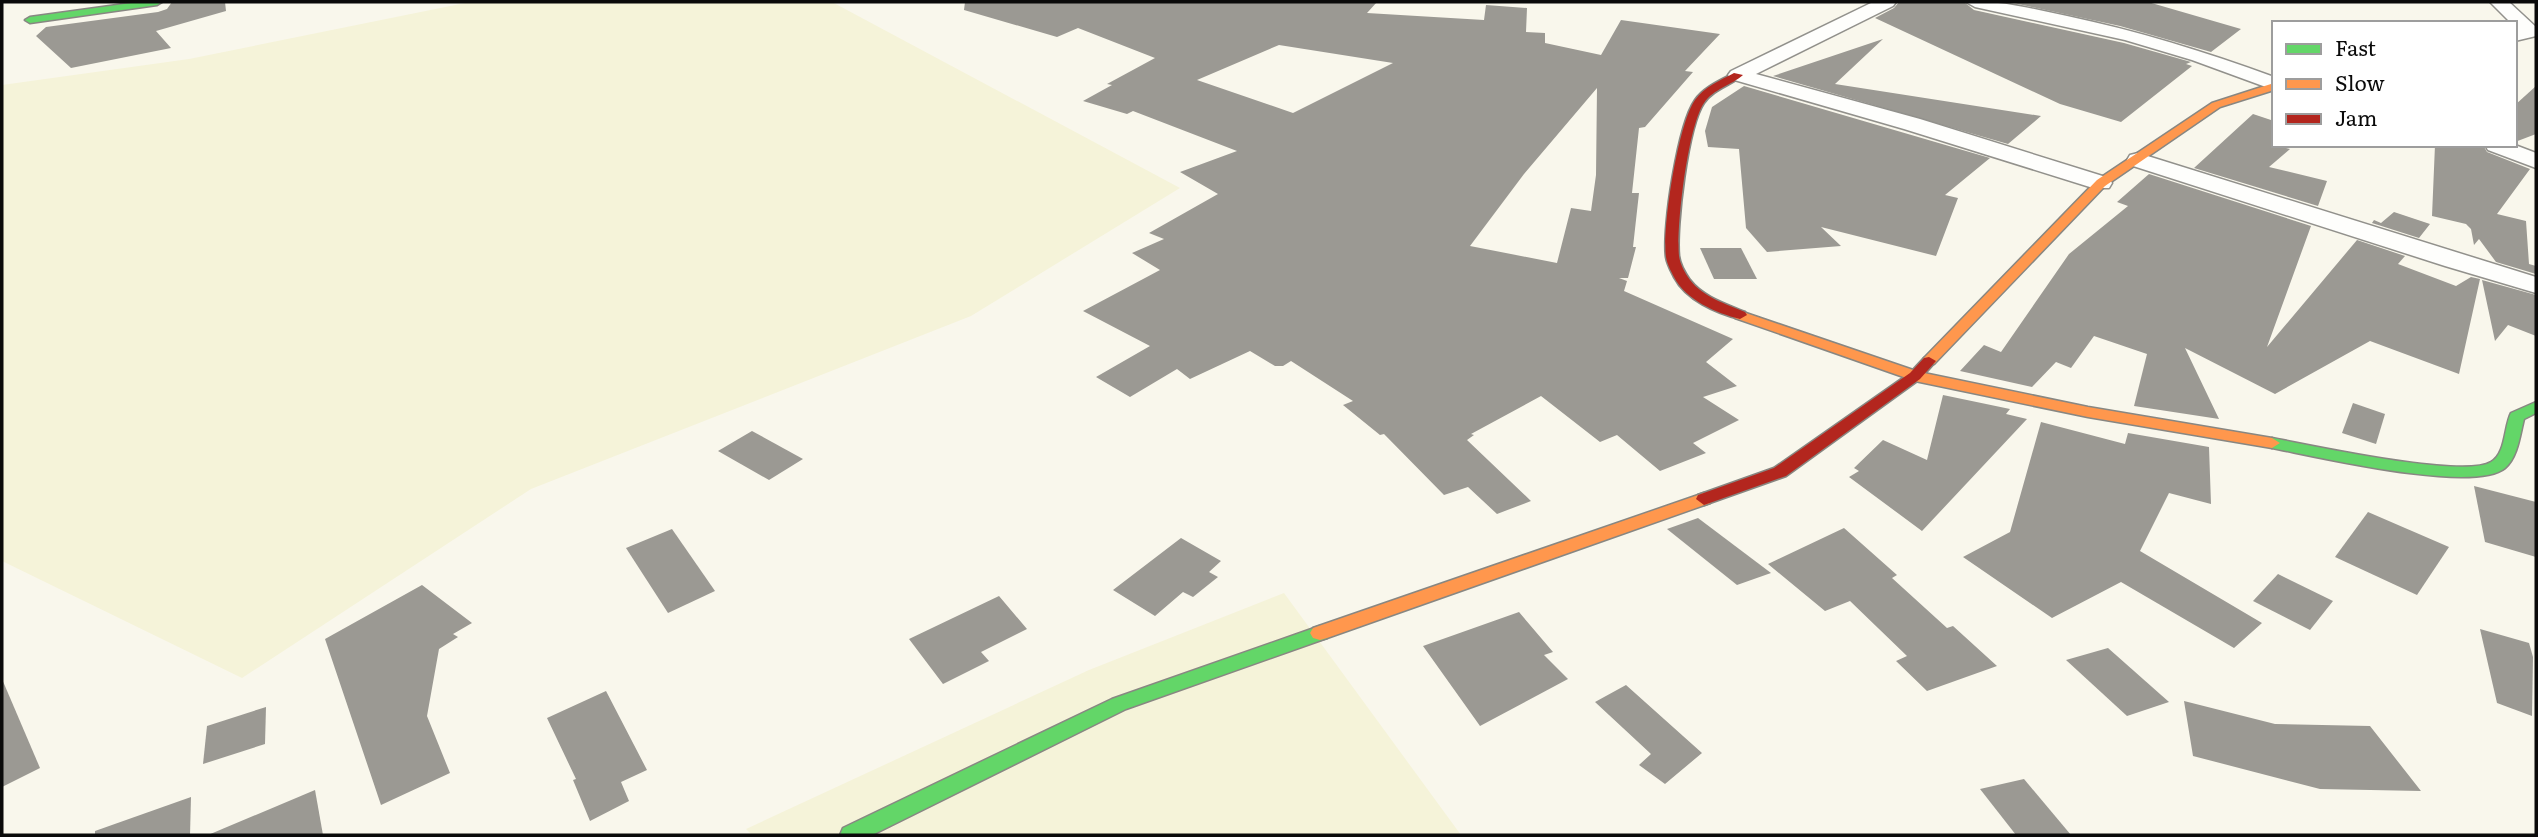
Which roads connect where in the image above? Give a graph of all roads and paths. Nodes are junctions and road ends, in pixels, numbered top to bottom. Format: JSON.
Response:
{"nodes":[{"id":1,"x":157,"y":2,"type":"edge"},
{"id":2,"x":1886,"y":2,"type":"edge"},
{"id":3,"x":1975,"y":2,"type":"edge"},
{"id":4,"x":2499,"y":2,"type":"edge"},
{"id":5,"x":2081,"y":5,"type":"dead end"},
{"id":6,"x":30,"y":20,"type":"dead end"},
{"id":7,"x":2060,"y":20,"type":"junction"},
{"id":8,"x":2516,"y":21,"type":"edge"},
{"id":9,"x":1738,"y":75,"type":"junction"},
{"id":10,"x":2272,"y":84,"type":"edge"},
{"id":11,"x":2272,"y":86,"type":"edge"},
{"id":12,"x":2501,"y":147,"type":"edge"},
{"id":13,"x":2138,"y":160,"type":"junction"},
{"id":14,"x":2536,"y":161,"type":"edge"},
{"id":15,"x":2101,"y":183,"type":"junction"},
{"id":16,"x":2536,"y":285,"type":"edge"},
{"id":17,"x":1914,"y":376,"type":"junction"},
{"id":18,"x":2536,"y":407,"type":"edge"},
{"id":19,"x":850,"y":835,"type":"edge"}],
"edges":[{"from":1,"to":6,"type":"street"},
{"from":2,"to":9,"type":"street"},
{"from":3,"to":7,"type":"street"},
{"from":4,"to":8,"type":"street"},
{"from":5,"to":7,"type":"street"},
{"from":7,"to":10,"type":"street"},
{"from":9,"to":15,"type":"street"},
{"from":9,"to":17,"type":"street"},
{"from":11,"to":13,"type":"street"},
{"from":12,"to":14,"type":"street"},
{"from":13,"to":15,"type":"street"},
{"from":13,"to":16,"type":"street"},
{"from":15,"to":17,"type":"street"},
{"from":17,"to":18,"type":"street"},
{"from":17,"to":19,"type":"street"}]}
